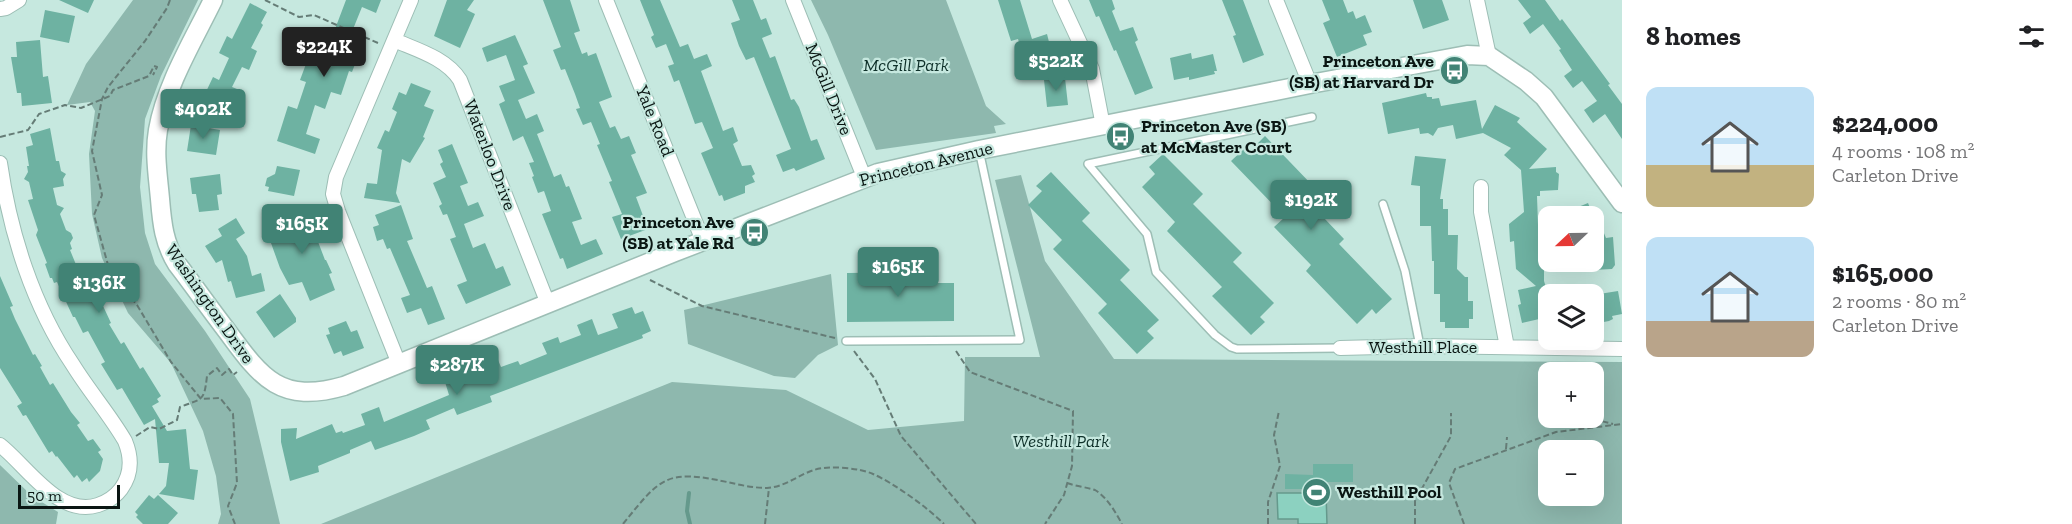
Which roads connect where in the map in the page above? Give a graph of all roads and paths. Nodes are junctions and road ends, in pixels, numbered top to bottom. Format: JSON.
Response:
{"nodes":[{"id":1,"x":19,"y":0,"type":"edge"},
{"id":2,"x":170,"y":0,"type":"edge"},
{"id":3,"x":213,"y":0,"type":"edge"},
{"id":4,"x":265,"y":0,"type":"edge"},
{"id":5,"x":411,"y":0,"type":"edge"},
{"id":6,"x":606,"y":0,"type":"edge"},
{"id":7,"x":793,"y":0,"type":"edge"},
{"id":8,"x":1060,"y":0,"type":"edge"},
{"id":9,"x":1276,"y":0,"type":"edge"},
{"id":10,"x":1477,"y":0,"type":"edge"},
{"id":11,"x":0,"y":9,"type":"edge"},
{"id":12,"x":371,"y":39,"type":"dead end"},
{"id":13,"x":394,"y":40,"type":"junction"},
{"id":14,"x":1489,"y":56,"type":"junction"},
{"id":15,"x":153,"y":75,"type":"dead end"},
{"id":16,"x":1310,"y":84,"type":"junction"},
{"id":17,"x":102,"y":99,"type":"junction"},
{"id":18,"x":1312,"y":117,"type":"dead end"},
{"id":19,"x":1102,"y":126,"type":"junction"},
{"id":20,"x":0,"y":137,"type":"edge"},
{"id":21,"x":979,"y":150,"type":"junction"},
{"id":22,"x":0,"y":163,"type":"edge"},
{"id":23,"x":864,"y":177,"type":"junction"},
{"id":24,"x":1481,"y":187,"type":"dead end"},
{"id":25,"x":1622,"y":203,"type":"edge"},
{"id":26,"x":1383,"y":204,"type":"dead end"},
{"id":27,"x":703,"y":241,"type":"junction"},
{"id":28,"x":633,"y":269,"type":"junction"},
{"id":29,"x":548,"y":304,"type":"junction"},
{"id":30,"x":949,"y":340,"type":"junction"},
{"id":31,"x":846,"y":341,"type":"junction"},
{"id":32,"x":1420,"y":346,"type":"junction"},
{"id":33,"x":1507,"y":347,"type":"junction"},
{"id":34,"x":1340,"y":348,"type":"joint"},
{"id":35,"x":1622,"y":349,"type":"edge"},
{"id":36,"x":399,"y":364,"type":"junction"},
{"id":37,"x":229,"y":369,"type":"dead end"},
{"id":38,"x":286,"y":388,"type":"joint"},
{"id":39,"x":201,"y":399,"type":"junction"},
{"id":40,"x":1280,"y":411,"type":"dead end"},
{"id":41,"x":1451,"y":413,"type":"dead end"},
{"id":42,"x":1604,"y":422,"type":"edge"},
{"id":43,"x":1622,"y":424,"type":"edge"},
{"id":44,"x":1616,"y":425,"type":"junction"},
{"id":45,"x":141,"y":433,"type":"dead end"},
{"id":46,"x":1507,"y":437,"type":"dead end"},
{"id":47,"x":0,"y":445,"type":"edge"},
{"id":48,"x":1506,"y":449,"type":"junction"},
{"id":49,"x":1067,"y":483,"type":"junction"},
{"id":50,"x":769,"y":488,"type":"junction"},
{"id":51,"x":235,"y":524,"type":"edge"},
{"id":52,"x":623,"y":524,"type":"edge"},
{"id":53,"x":765,"y":524,"type":"edge"},
{"id":54,"x":944,"y":524,"type":"edge"},
{"id":55,"x":976,"y":524,"type":"edge"},
{"id":56,"x":1045,"y":524,"type":"edge"},
{"id":57,"x":1122,"y":524,"type":"edge"},
{"id":58,"x":1268,"y":524,"type":"edge"},
{"id":59,"x":1415,"y":524,"type":"edge"},
{"id":60,"x":1464,"y":524,"type":"edge"}],
"edges":[{"from":1,"to":11,"type":"street"},
{"from":2,"to":17,"type":"path"},
{"from":3,"to":38,"type":"street","name":"Washington Drive"},
{"from":4,"to":12,"type":"path"},
{"from":5,"to":13,"type":"street"},
{"from":6,"to":27,"type":"street","name":"Yale Road"},
{"from":7,"to":23,"type":"street","name":"McGill Drive"},
{"from":8,"to":19,"type":"street"},
{"from":9,"to":16,"type":"street"},
{"from":10,"to":14,"type":"street"},
{"from":13,"to":29,"type":"street","name":"Waterloo Drive"},
{"from":13,"to":36,"type":"street"},
{"from":14,"to":16,"type":"street","name":"Princeton Avenue"},
{"from":14,"to":25,"type":"street"},
{"from":15,"to":17,"type":"path"},
{"from":16,"to":19,"type":"street","name":"Princeton Avenue"},
{"from":17,"to":20,"type":"path"},
{"from":17,"to":39,"type":"path"},
{"from":18,"to":34,"type":"lane"},
{"from":19,"to":21,"type":"street","name":"Princeton Avenue"},
{"from":21,"to":23,"type":"street","name":"Princeton Avenue"},
{"from":21,"to":30,"type":"lane"},
{"from":22,"to":47,"type":"street"},
{"from":23,"to":27,"type":"street","name":"Princeton Avenue"},
{"from":24,"to":33,"type":"street"},
{"from":26,"to":32,"type":"lane"},
{"from":27,"to":28,"type":"street","name":"Princeton Avenue"},
{"from":28,"to":29,"type":"street","name":"Princeton Avenue"},
{"from":28,"to":31,"type":"path"},
{"from":29,"to":36,"type":"street","name":"Princeton Avenue"},
{"from":30,"to":31,"type":"lane"},
{"from":30,"to":49,"type":"path"},
{"from":31,"to":55,"type":"path"},
{"from":32,"to":33,"type":"street","name":"Westhill Place"},
{"from":32,"to":34,"type":"street","name":"Westhill Place"},
{"from":33,"to":35,"type":"street","name":"Westhill Place"},
{"from":36,"to":38,"type":"street","name":"Princeton Avenue"},
{"from":37,"to":39,"type":"path"},
{"from":39,"to":45,"type":"path"},
{"from":39,"to":51,"type":"path"},
{"from":40,"to":58,"type":"path"},
{"from":41,"to":59,"type":"path"},
{"from":42,"to":44,"type":"path"},
{"from":43,"to":44,"type":"path"},
{"from":44,"to":48,"type":"path"},
{"from":46,"to":48,"type":"path"},
{"from":48,"to":60,"type":"path"},
{"from":49,"to":56,"type":"path"},
{"from":49,"to":57,"type":"path"},
{"from":50,"to":52,"type":"path"},
{"from":50,"to":53,"type":"path"},
{"from":50,"to":54,"type":"path"}]}
